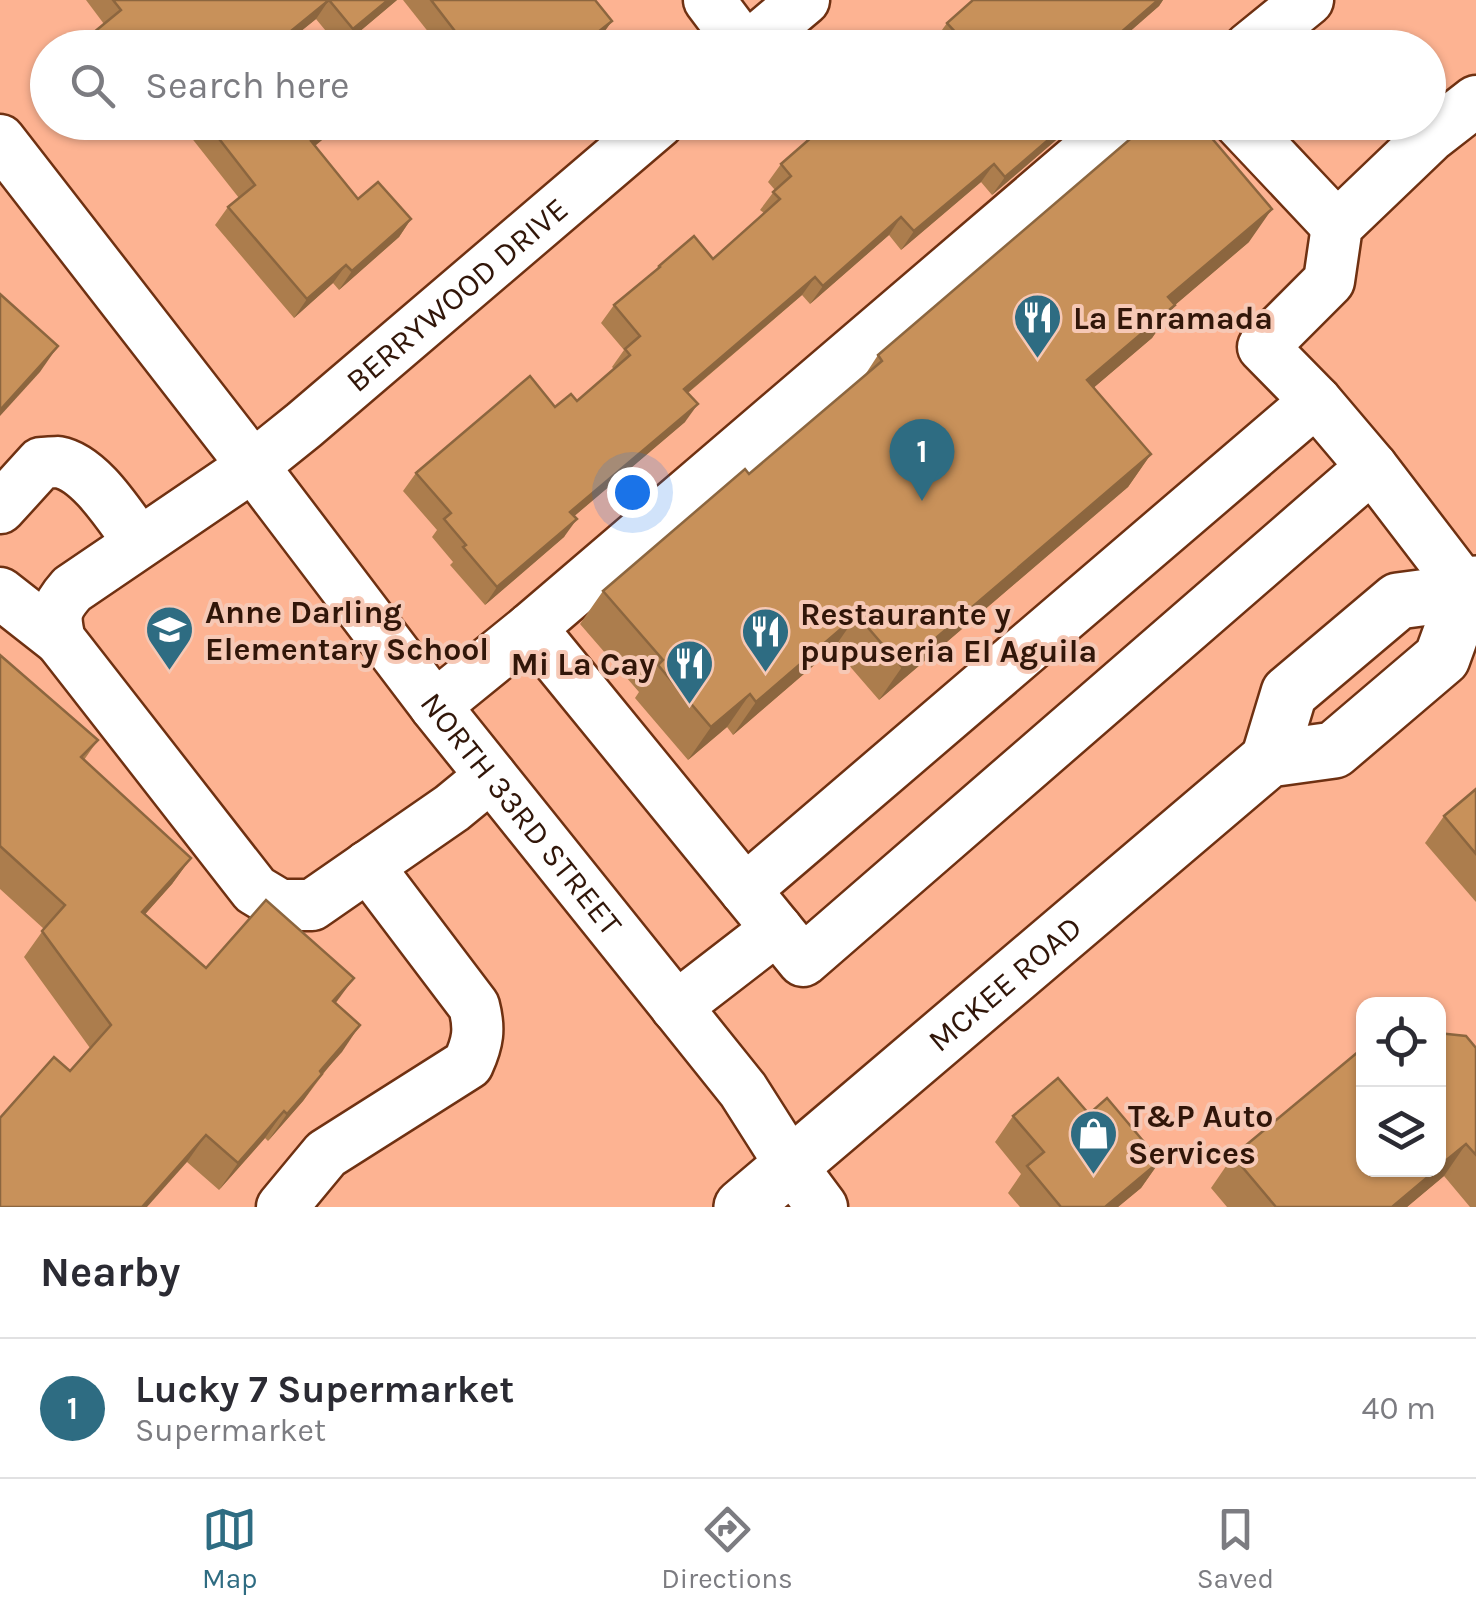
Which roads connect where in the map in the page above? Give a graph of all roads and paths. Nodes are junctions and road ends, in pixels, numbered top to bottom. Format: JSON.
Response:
{"nodes":[{"id":1,"x":709,"y":0,"type":"edge"},
{"id":2,"x":804,"y":0,"type":"edge"},
{"id":3,"x":1308,"y":0,"type":"edge"},
{"id":4,"x":732,"y":30,"type":"edge"},
{"id":5,"x":768,"y":30,"type":"edge"},
{"id":6,"x":1271,"y":30,"type":"edge"},
{"id":7,"x":1476,"y":102,"type":"edge"},
{"id":8,"x":1446,"y":125,"type":"edge"},
{"id":9,"x":0,"y":140,"type":"edge"},
{"id":10,"x":638,"y":140,"type":"edge"},
{"id":11,"x":1101,"y":140,"type":"edge"},
{"id":12,"x":1256,"y":140,"type":"edge"},
{"id":13,"x":1428,"y":140,"type":"edge"},
{"id":14,"x":1337,"y":226,"type":"junction"},
{"id":15,"x":1316,"y":402,"type":"junction"},
{"id":16,"x":253,"y":466,"type":"junction"},
{"id":17,"x":1372,"y":467,"type":"junction"},
{"id":18,"x":0,"y":508,"type":"edge"},
{"id":19,"x":139,"y":542,"type":"junction"},
{"id":20,"x":0,"y":593,"type":"edge"},
{"id":21,"x":1473,"y":593,"type":"edge"},
{"id":22,"x":531,"y":628,"type":"junction"},
{"id":23,"x":60,"y":640,"type":"junction"},
{"id":24,"x":435,"y":706,"type":"junction"},
{"id":25,"x":1269,"y":759,"type":"junction"},
{"id":26,"x":491,"y":776,"type":"junction"},
{"id":27,"x":368,"y":866,"type":"junction"},
{"id":28,"x":746,"y":890,"type":"junction"},
{"id":29,"x":777,"y":930,"type":"junction"},
{"id":30,"x":676,"y":1007,"type":"junction"},
{"id":31,"x":790,"y":1164,"type":"junction"},
{"id":32,"x":282,"y":1207,"type":"edge"},
{"id":33,"x":742,"y":1207,"type":"edge"},
{"id":34,"x":822,"y":1207,"type":"edge"}],
"edges":[{"from":1,"to":4,"type":"street"},
{"from":2,"to":5,"type":"street"},
{"from":3,"to":6,"type":"street"},
{"from":7,"to":8,"type":"street"},
{"from":9,"to":16,"type":"street","name":"NORTH 33RD STREET"},
{"from":10,"to":16,"type":"street","name":"BERRYWOOD DRIVE"},
{"from":11,"to":22,"type":"street"},
{"from":12,"to":14,"type":"street"},
{"from":13,"to":14,"type":"street"},
{"from":14,"to":15,"type":"street"},
{"from":15,"to":17,"type":"street"},
{"from":15,"to":28,"type":"street"},
{"from":16,"to":19,"type":"street","name":"BERRYWOOD DRIVE"},
{"from":16,"to":24,"type":"street","name":"NORTH 33RD STREET"},
{"from":17,"to":21,"type":"street"},
{"from":17,"to":29,"type":"street"},
{"from":18,"to":19,"type":"street"},
{"from":19,"to":23,"type":"street","name":"BERRYWOOD DRIVE"},
{"from":20,"to":23,"type":"street"},
{"from":21,"to":25,"type":"main road"},
{"from":21,"to":25,"type":"main road"},
{"from":22,"to":24,"type":"street"},
{"from":22,"to":28,"type":"street"},
{"from":23,"to":27,"type":"street"},
{"from":24,"to":26,"type":"street","name":"NORTH 33RD STREET"},
{"from":25,"to":31,"type":"main road","name":"MCKEE ROAD"},
{"from":26,"to":27,"type":"street"},
{"from":26,"to":30,"type":"street","name":"NORTH 33RD STREET"},
{"from":27,"to":32,"type":"street"},
{"from":28,"to":29,"type":"street"},
{"from":29,"to":30,"type":"street"},
{"from":30,"to":31,"type":"street","name":"NORTH 33RD STREET"},
{"from":31,"to":33,"type":"main road","name":"MCKEE ROAD"},
{"from":31,"to":34,"type":"street","name":"NORTH 33RD STREET"}]}
